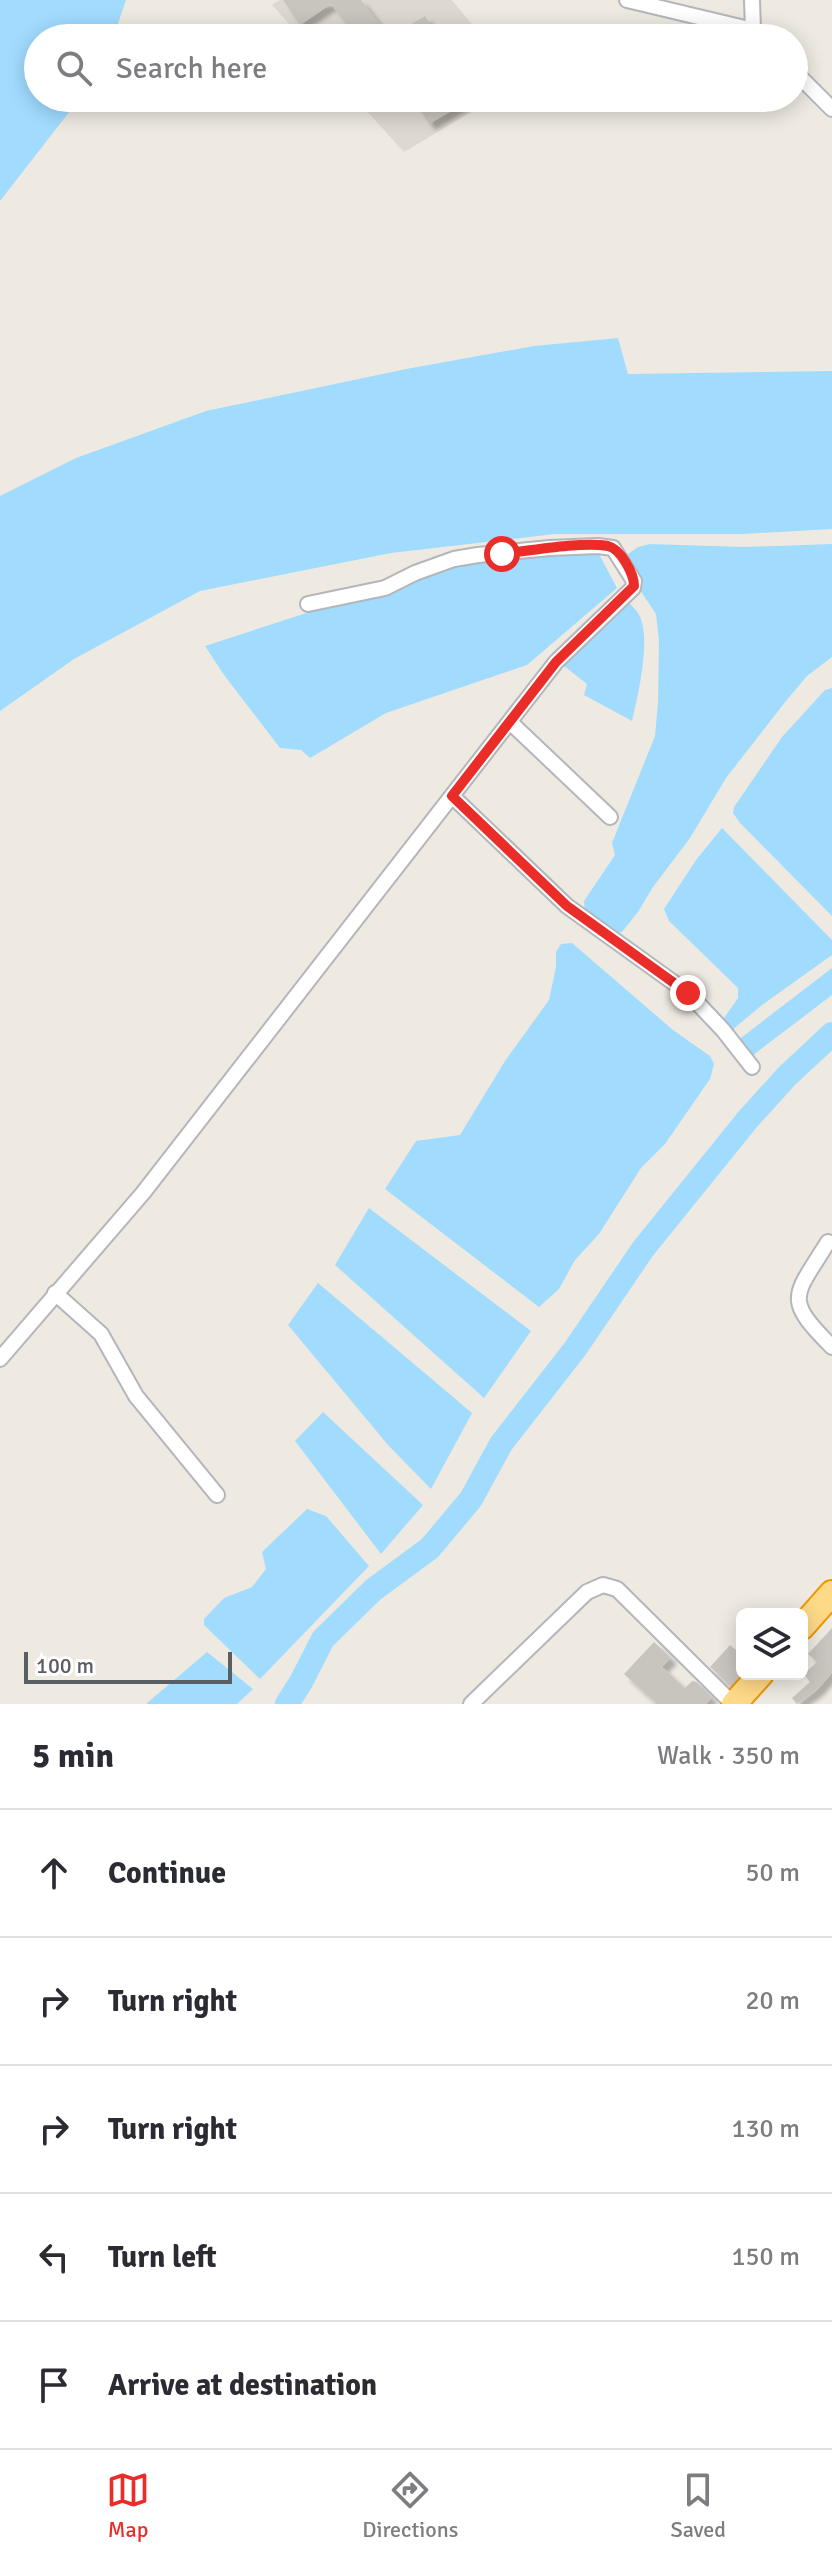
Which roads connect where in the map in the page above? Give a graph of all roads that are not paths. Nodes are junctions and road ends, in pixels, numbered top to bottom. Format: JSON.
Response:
{"nodes":[{"id":1,"x":627,"y":0,"type":"edge"},
{"id":2,"x":752,"y":0,"type":"edge"},
{"id":3,"x":719,"y":24,"type":"edge"},
{"id":4,"x":756,"y":24,"type":"edge"},
{"id":5,"x":808,"y":85,"type":"edge"},
{"id":6,"x":832,"y":109,"type":"edge"},
{"id":7,"x":308,"y":604,"type":"dead end"},
{"id":8,"x":510,"y":722,"type":"junction"},
{"id":9,"x":452,"y":796,"type":"junction"},
{"id":10,"x":610,"y":817,"type":"dead end"},
{"id":11,"x":752,"y":1067,"type":"dead end"},
{"id":12,"x":828,"y":1242,"type":"dead end"},
{"id":13,"x":55,"y":1293,"type":"junction"},
{"id":14,"x":832,"y":1347,"type":"edge"},
{"id":15,"x":0,"y":1359,"type":"edge"},
{"id":16,"x":217,"y":1495,"type":"dead end"},
{"id":17,"x":832,"y":1593,"type":"edge"},
{"id":18,"x":808,"y":1620,"type":"edge"},
{"id":19,"x":756,"y":1680,"type":"edge"},
{"id":20,"x":471,"y":1704,"type":"edge"},
{"id":21,"x":734,"y":1704,"type":"edge"}],
"edges":[{"from":1,"to":3,"type":"street"},
{"from":2,"to":4,"type":"street"},
{"from":5,"to":6,"type":"street"},
{"from":7,"to":8,"type":"street"},
{"from":8,"to":9,"type":"street"},
{"from":8,"to":10,"type":"street"},
{"from":9,"to":11,"type":"street"},
{"from":9,"to":13,"type":"street"},
{"from":12,"to":14,"type":"street"},
{"from":13,"to":15,"type":"street"},
{"from":13,"to":16,"type":"street"},
{"from":17,"to":18,"type":"highway"},
{"from":19,"to":21,"type":"highway"},
{"from":20,"to":21,"type":"street"}]}
